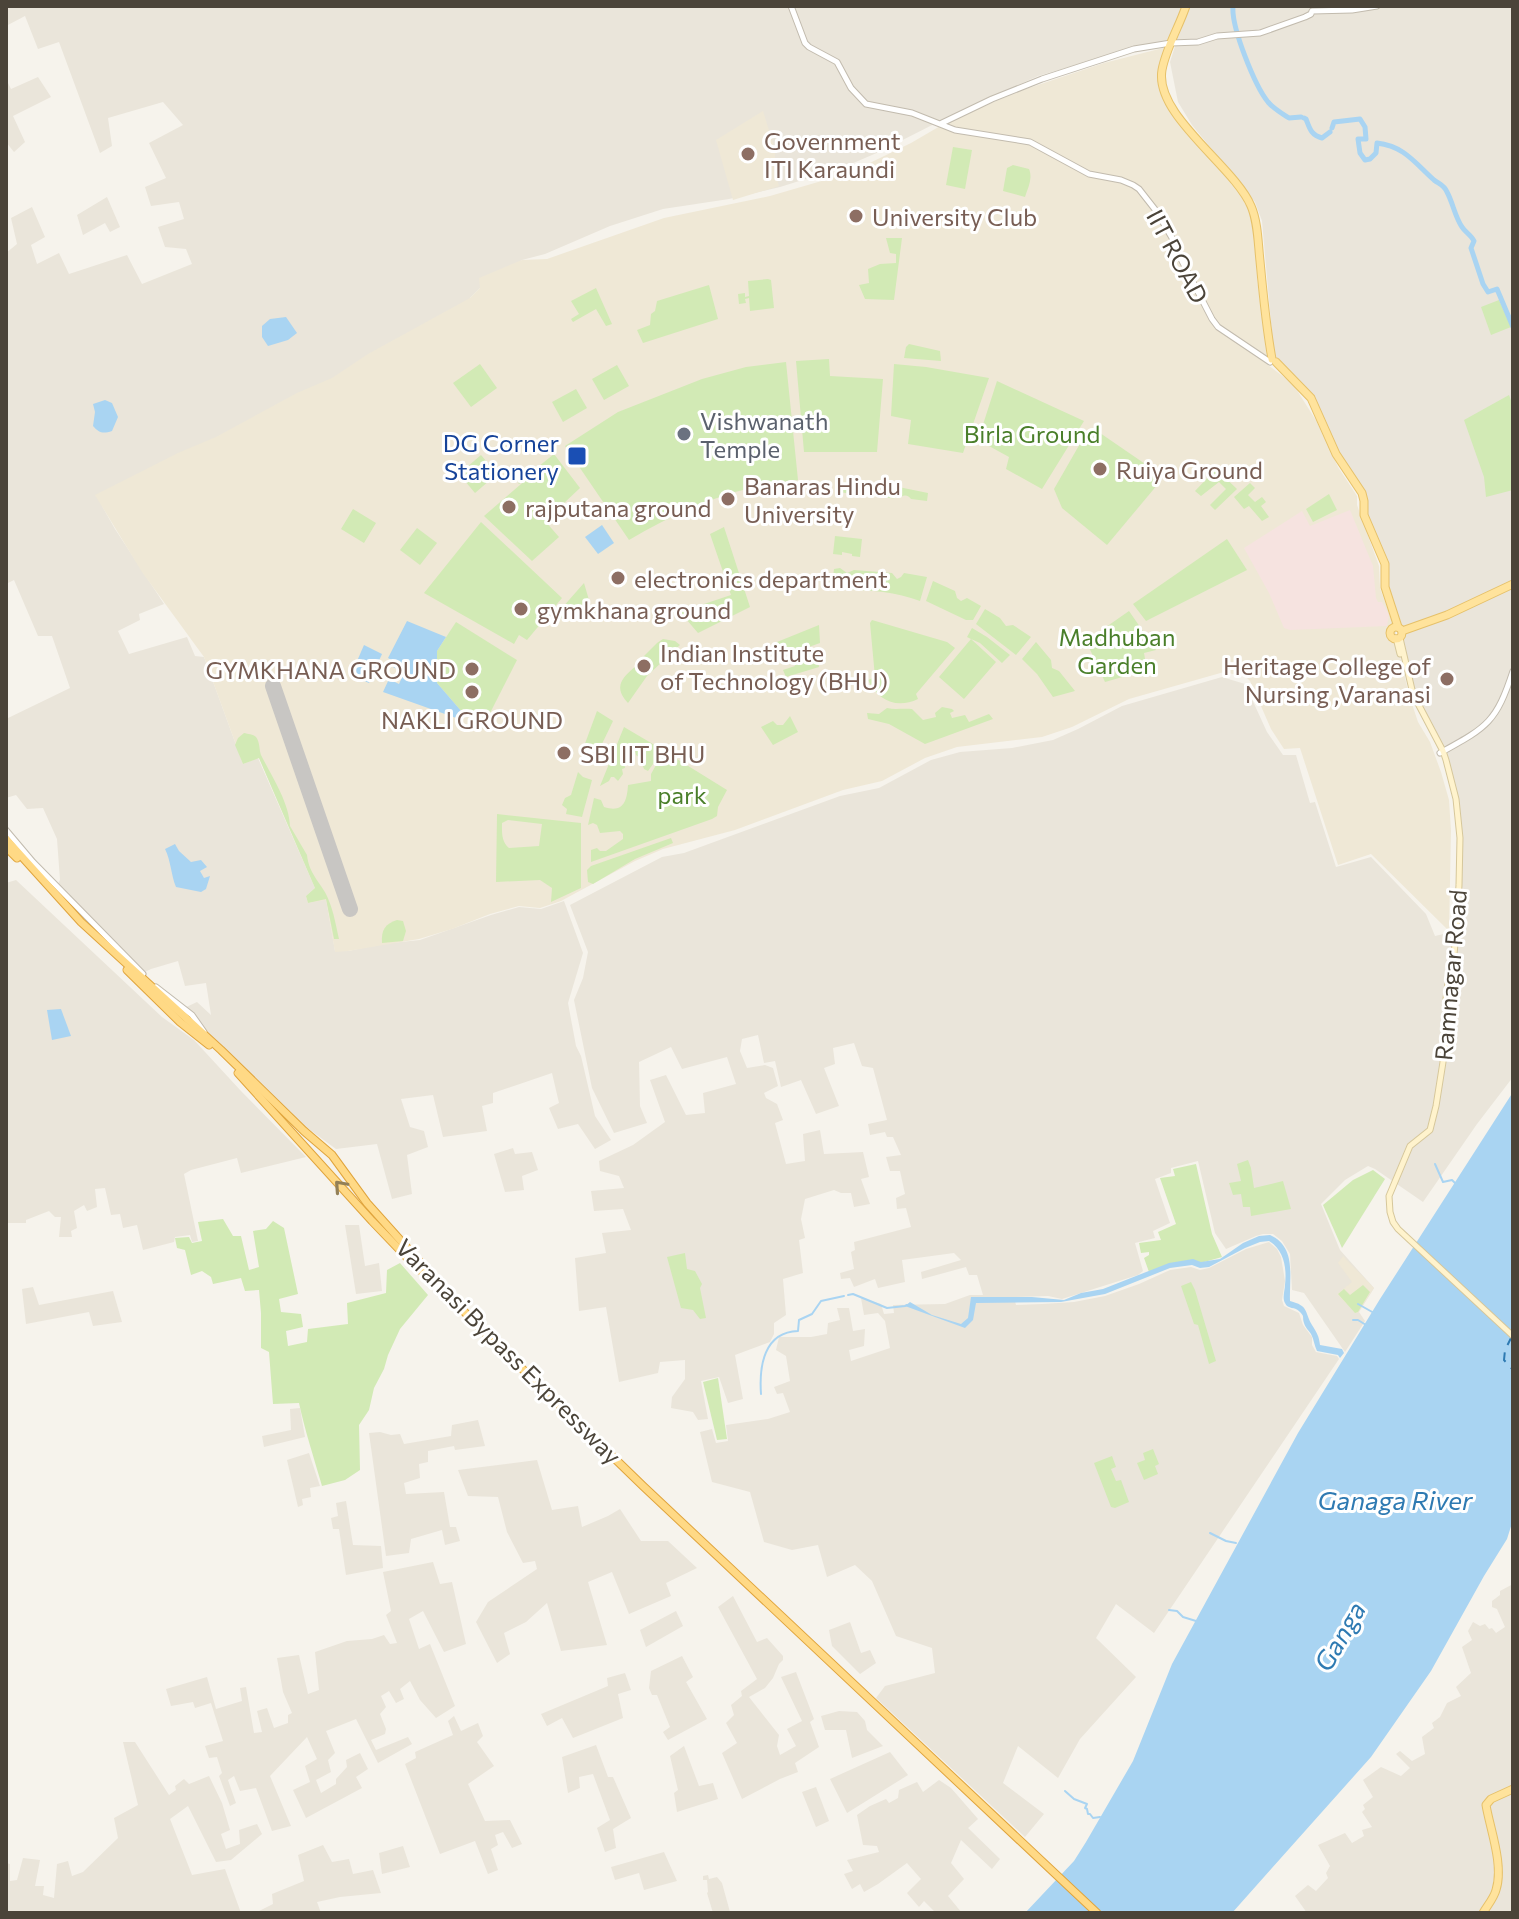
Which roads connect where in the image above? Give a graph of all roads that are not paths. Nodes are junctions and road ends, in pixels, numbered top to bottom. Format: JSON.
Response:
{"nodes":[{"id":1,"x":791,"y":6,"type":"edge"},
{"id":2,"x":1187,"y":6,"type":"edge"},
{"id":3,"x":1377,"y":6,"type":"edge"},
{"id":4,"x":1173,"y":43,"type":"junction"},
{"id":5,"x":942,"y":124,"type":"junction"},
{"id":6,"x":1273,"y":361,"type":"junction"},
{"id":7,"x":1513,"y":586,"type":"edge"},
{"id":8,"x":1399,"y":632,"type":"junction"},
{"id":9,"x":1513,"y":671,"type":"edge"},
{"id":10,"x":1442,"y":752,"type":"junction"},
{"id":11,"x":6,"y":830,"type":"edge"},
{"id":12,"x":6,"y":839,"type":"edge"},
{"id":13,"x":6,"y":847,"type":"edge"},
{"id":14,"x":77,"y":920,"type":"junction"},
{"id":15,"x":168,"y":998,"type":"junction"},
{"id":16,"x":1513,"y":1336,"type":"edge"},
{"id":17,"x":632,"y":1478,"type":"junction"},
{"id":18,"x":922,"y":1751,"type":"junction"},
{"id":19,"x":1513,"y":1789,"type":"edge"},
{"id":20,"x":1091,"y":1913,"type":"edge"},
{"id":21,"x":1097,"y":1913,"type":"edge"},
{"id":22,"x":1483,"y":1913,"type":"edge"}],
"edges":[{"from":1,"to":5,"type":"street","name":"IIT ROAD"},
{"from":2,"to":4,"type":"main road"},
{"from":3,"to":4,"type":"street"},
{"from":4,"to":5,"type":"street"},
{"from":4,"to":6,"type":"main road"},
{"from":5,"to":6,"type":"street","name":"IIT ROAD"},
{"from":6,"to":8,"type":"main road"},
{"from":7,"to":8,"type":"main road"},
{"from":8,"to":10,"type":"main road","name":"Ramnagar Road"},
{"from":9,"to":10,"type":"street"},
{"from":10,"to":16,"type":"main road","name":"Ramnagar Road"},
{"from":11,"to":15,"type":"street"},
{"from":12,"to":14,"type":"highway","name":"Varanasi Bypass Expressway"},
{"from":13,"to":14,"type":"highway","name":"Varanasi Bypass Expressway"},
{"from":14,"to":15,"type":"highway","name":"Varanasi Bypass Expressway"},
{"from":17,"to":14,"type":"highway","name":"Varanasi Bypass Expressway","one_way":true},
{"from":15,"to":17,"type":"highway","name":"Varanasi Bypass Expressway"},
{"from":17,"to":18,"type":"highway","name":"Varanasi Bypass Expressway"},
{"from":18,"to":20,"type":"highway"},
{"from":18,"to":21,"type":"highway"},
{"from":19,"to":22,"type":"main road"}]}
